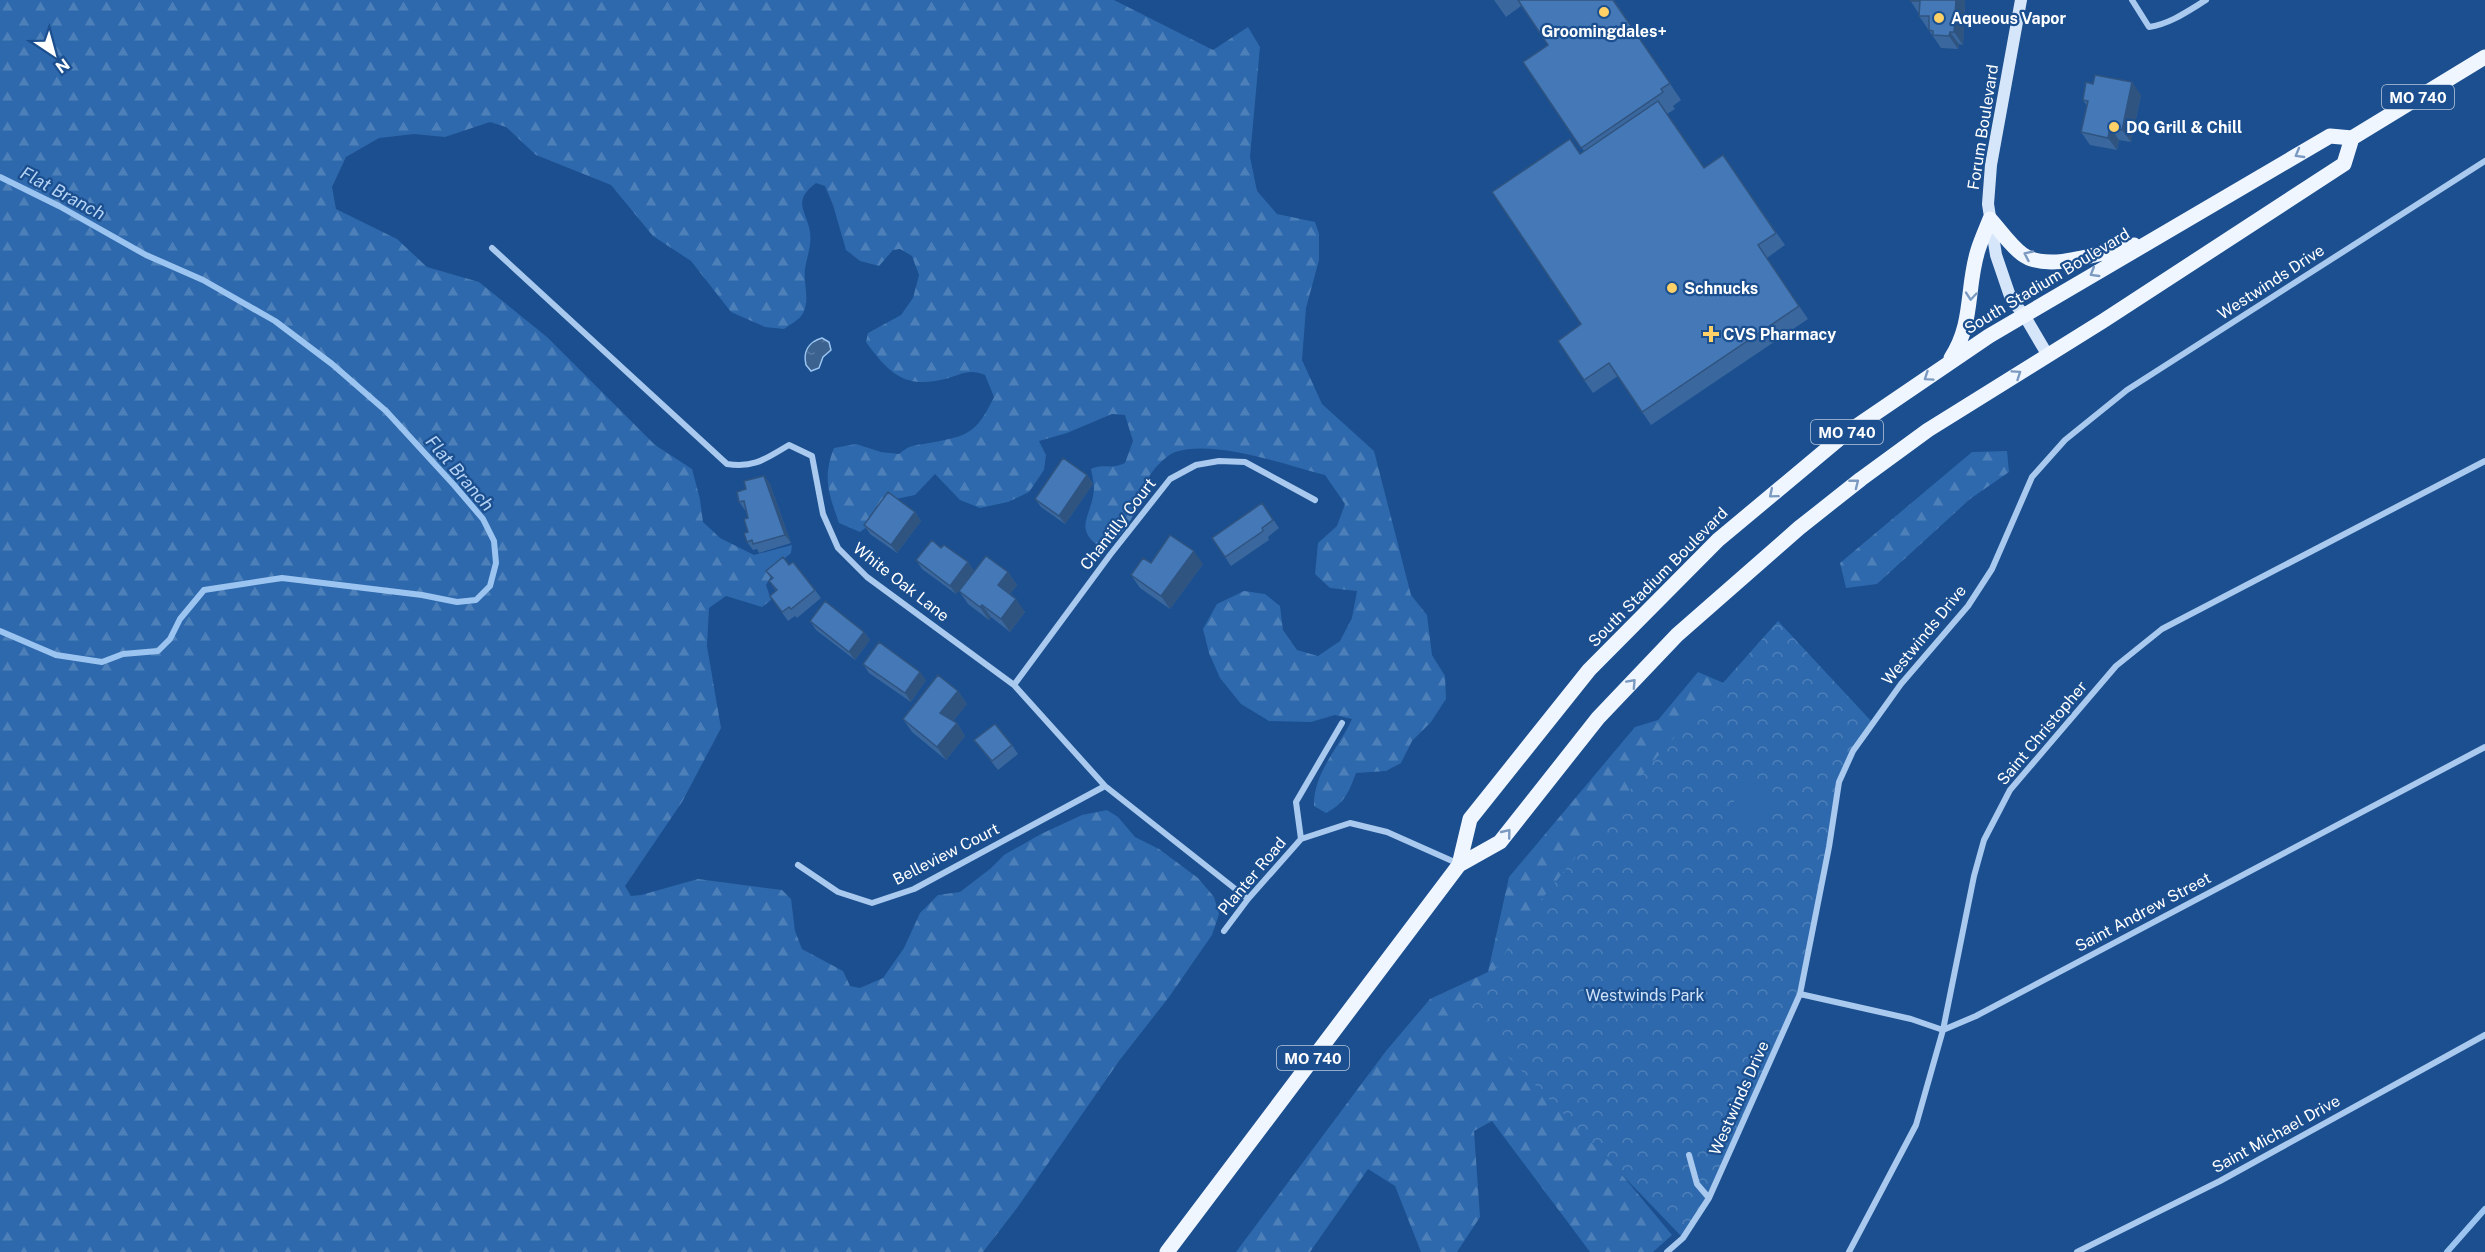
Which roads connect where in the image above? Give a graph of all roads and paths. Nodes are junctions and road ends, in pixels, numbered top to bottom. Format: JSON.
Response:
{"nodes":[{"id":1,"x":2021,"y":0,"type":"edge"},
{"id":2,"x":2132,"y":0,"type":"edge"},
{"id":3,"x":2206,"y":0,"type":"edge"},
{"id":4,"x":2485,"y":57,"type":"edge"},
{"id":5,"x":2352,"y":138,"type":"junction"},
{"id":6,"x":2485,"y":161,"type":"edge"},
{"id":7,"x":1990,"y":219,"type":"junction"},
{"id":8,"x":2145,"y":242,"type":"junction"},
{"id":9,"x":492,"y":248,"type":"dead end"},
{"id":10,"x":2025,"y":315,"type":"junction"},
{"id":11,"x":2047,"y":354,"type":"junction"},
{"id":12,"x":1948,"y":363,"type":"junction"},
{"id":13,"x":2485,"y":461,"type":"edge"},
{"id":14,"x":1315,"y":500,"type":"dead end"},
{"id":15,"x":1014,"y":685,"type":"junction"},
{"id":16,"x":1342,"y":723,"type":"dead end"},
{"id":17,"x":2485,"y":747,"type":"edge"},
{"id":18,"x":1105,"y":786,"type":"junction"},
{"id":19,"x":1301,"y":839,"type":"junction"},
{"id":20,"x":798,"y":865,"type":"dead end"},
{"id":21,"x":1459,"y":865,"type":"junction"},
{"id":22,"x":1248,"y":899,"type":"junction"},
{"id":23,"x":1224,"y":931,"type":"dead end"},
{"id":24,"x":1800,"y":994,"type":"junction"},
{"id":25,"x":1943,"y":1030,"type":"junction"},
{"id":26,"x":2485,"y":1035,"type":"edge"},
{"id":27,"x":1689,"y":1155,"type":"dead end"},
{"id":28,"x":1709,"y":1198,"type":"junction"},
{"id":29,"x":1167,"y":1252,"type":"edge"},
{"id":30,"x":1667,"y":1252,"type":"edge"},
{"id":31,"x":1849,"y":1252,"type":"edge"},
{"id":32,"x":2077,"y":1252,"type":"edge"}],
"edges":[{"from":1,"to":7,"type":"street","name":"Forum Boulevard"},
{"from":2,"to":3,"type":"street"},
{"from":4,"to":5,"type":"main road","name":"South Stadium Boulevard","number":"MO 740"},
{"from":5,"to":8,"type":"main road","name":"South Stadium Boulevard","number":"MO 740","one_way":true},
{"from":5,"to":11,"type":"main road","number":"MO 740"},
{"from":6,"to":24,"type":"street","name":"Westwinds Drive"},
{"from":8,"to":7,"type":"main road","one_way":true},
{"from":7,"to":10,"type":"street","name":"Forum Boulevard"},
{"from":7,"to":12,"type":"main road","one_way":true},
{"from":8,"to":10,"type":"main road","name":"South Stadium Boulevard","number":"MO 740","one_way":true},
{"from":9,"to":15,"type":"street","name":"White Oak Lane"},
{"from":10,"to":11,"type":"street","name":"Forum Boulevard"},
{"from":10,"to":12,"type":"main road","name":"South Stadium Boulevard","number":"MO 740"},
{"from":21,"to":11,"type":"main road","number":"MO 740","one_way":true},
{"from":12,"to":21,"type":"main road","name":"South Stadium Boulevard","number":"MO 740","one_way":true},
{"from":13,"to":25,"type":"street","name":"Saint Christopher"},
{"from":14,"to":15,"type":"street","name":"Chantilly Court"},
{"from":15,"to":18,"type":"street","name":"White Oak Lane"},
{"from":16,"to":19,"type":"street","name":"Planter Road"},
{"from":17,"to":25,"type":"street","name":"Saint Andrew Street"},
{"from":18,"to":20,"type":"street","name":"Belleview Court"},
{"from":18,"to":22,"type":"street","name":"White Oak Lane"},
{"from":19,"to":21,"type":"street","name":"Planter Road"},
{"from":19,"to":22,"type":"street","name":"Planter Road"},
{"from":21,"to":29,"type":"main road","name":"South Stadium Boulevard","number":"MO 740"},
{"from":22,"to":23,"type":"street","name":"Planter Road"},
{"from":24,"to":25,"type":"street"},
{"from":24,"to":28,"type":"street","name":"Westwinds Drive"},
{"from":25,"to":31,"type":"street","name":"Saint Christopher"},
{"from":26,"to":32,"type":"street","name":"Saint Michael Drive"},
{"from":27,"to":28,"type":"street"},
{"from":28,"to":30,"type":"street","name":"Westwinds Drive"}]}
